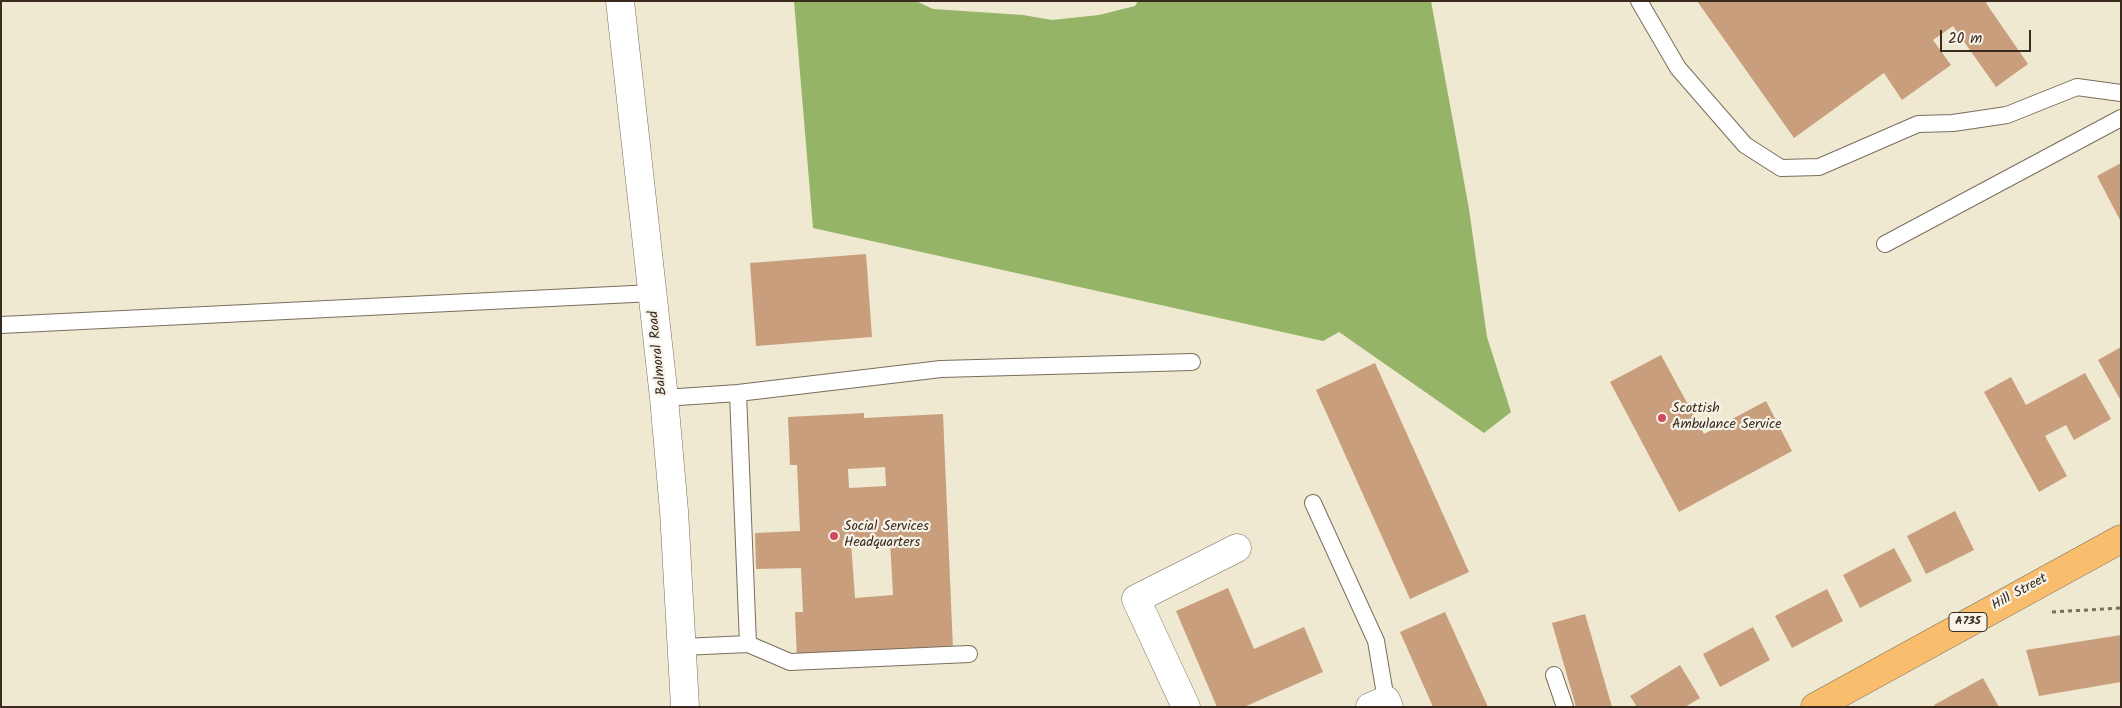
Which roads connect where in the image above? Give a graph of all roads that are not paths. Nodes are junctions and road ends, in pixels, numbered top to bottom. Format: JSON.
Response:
{"nodes":[{"id":1,"x":620,"y":1,"type":"edge"},
{"id":2,"x":1639,"y":1,"type":"edge"},
{"id":3,"x":2121,"y":93,"type":"edge"},
{"id":4,"x":2121,"y":118,"type":"edge"},
{"id":5,"x":1885,"y":244,"type":"dead end"},
{"id":6,"x":652,"y":293,"type":"junction"},
{"id":7,"x":1,"y":325,"type":"edge"},
{"id":8,"x":1192,"y":362,"type":"dead end"},
{"id":9,"x":738,"y":393,"type":"junction"},
{"id":10,"x":664,"y":398,"type":"junction"},
{"id":11,"x":1313,"y":502,"type":"dead end"},
{"id":12,"x":2121,"y":539,"type":"edge"},
{"id":13,"x":1237,"y":548,"type":"dead end"},
{"id":14,"x":748,"y":644,"type":"junction"},
{"id":15,"x":682,"y":647,"type":"junction"},
{"id":16,"x":969,"y":654,"type":"dead end"},
{"id":17,"x":1554,"y":675,"type":"dead end"},
{"id":18,"x":1382,"y":705,"type":"edge"},
{"id":19,"x":685,"y":707,"type":"edge"},
{"id":20,"x":1186,"y":707,"type":"edge"},
{"id":21,"x":1565,"y":707,"type":"edge"},
{"id":22,"x":1815,"y":707,"type":"edge"}],
"edges":[{"from":1,"to":6,"type":"street","name":"Balmoral Road"},
{"from":2,"to":3,"type":"lane"},
{"from":4,"to":5,"type":"lane"},
{"from":6,"to":7,"type":"lane"},
{"from":6,"to":10,"type":"street","name":"Balmoral Road"},
{"from":8,"to":9,"type":"lane"},
{"from":9,"to":10,"type":"lane"},
{"from":9,"to":14,"type":"lane"},
{"from":10,"to":15,"type":"street","name":"Balmoral Road"},
{"from":11,"to":18,"type":"lane"},
{"from":12,"to":22,"type":"main road","name":"Hill Street","number":"A735"},
{"from":13,"to":20,"type":"street"},
{"from":14,"to":15,"type":"lane"},
{"from":14,"to":16,"type":"lane"},
{"from":15,"to":19,"type":"street","name":"Balmoral Road"},
{"from":17,"to":21,"type":"lane"}]}
